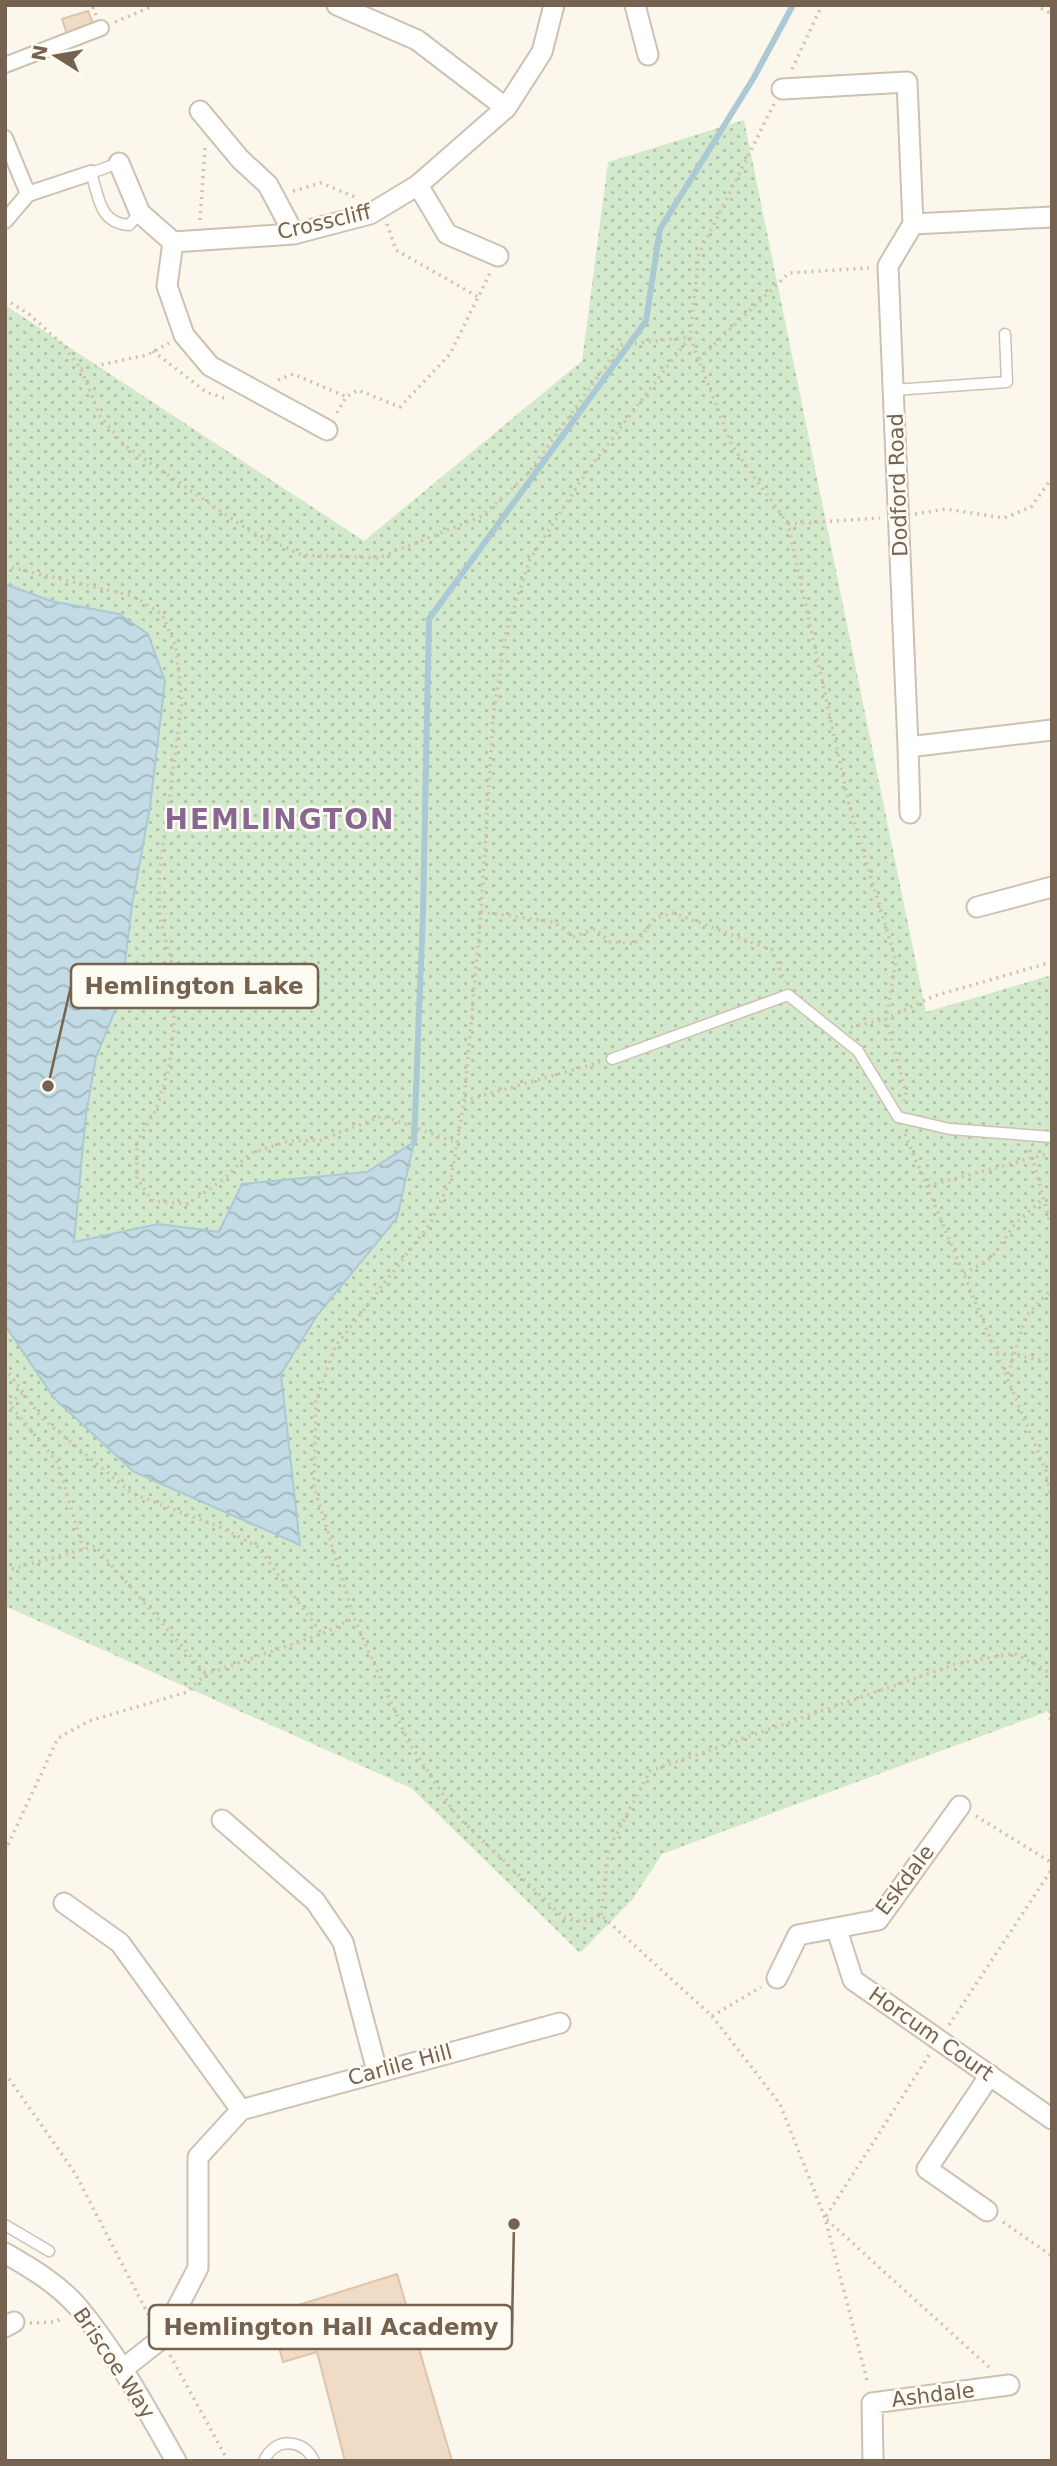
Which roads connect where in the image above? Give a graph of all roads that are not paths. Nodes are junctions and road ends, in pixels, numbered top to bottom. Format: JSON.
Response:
{"nodes":[{"id":1,"x":337,"y":5,"type":"edge"},
{"id":2,"x":554,"y":5,"type":"edge"},
{"id":3,"x":635,"y":5,"type":"edge"},
{"id":4,"x":101,"y":28,"type":"road end"},
{"id":5,"x":648,"y":55,"type":"dead end"},
{"id":6,"x":5,"y":65,"type":"edge"},
{"id":7,"x":782,"y":89,"type":"road end"},
{"id":8,"x":506,"y":108,"type":"junction"},
{"id":9,"x":205,"y":116,"type":"road end"},
{"id":10,"x":5,"y":138,"type":"edge"},
{"id":11,"x":119,"y":163,"type":"joint"},
{"id":12,"x":92,"y":173,"type":"junction"},
{"id":13,"x":418,"y":185,"type":"junction"},
{"id":14,"x":28,"y":194,"type":"junction"},
{"id":15,"x":140,"y":213,"type":"junction"},
{"id":16,"x":1052,"y":217,"type":"edge"},
{"id":17,"x":5,"y":221,"type":"edge"},
{"id":18,"x":914,"y":224,"type":"junction"},
{"id":19,"x":294,"y":234,"type":"junction"},
{"id":20,"x":173,"y":242,"type":"junction"},
{"id":21,"x":498,"y":256,"type":"road end"},
{"id":22,"x":1005,"y":334,"type":"dead end"},
{"id":23,"x":894,"y":390,"type":"junction"},
{"id":24,"x":327,"y":430,"type":"road end"},
{"id":25,"x":1052,"y":730,"type":"edge"},
{"id":26,"x":908,"y":747,"type":"junction"},
{"id":27,"x":910,"y":813,"type":"dead end"},
{"id":28,"x":1052,"y":887,"type":"edge"},
{"id":29,"x":977,"y":906,"type":"dead end"},
{"id":30,"x":612,"y":1059,"type":"road end"},
{"id":31,"x":1052,"y":1137,"type":"edge"},
{"id":32,"x":960,"y":1806,"type":"road end"},
{"id":33,"x":222,"y":1820,"type":"dead end"},
{"id":34,"x":64,"y":1903,"type":"dead end"},
{"id":35,"x":837,"y":1930,"type":"junction"},
{"id":36,"x":777,"y":1978,"type":"road end"},
{"id":37,"x":560,"y":2023,"type":"dead end"},
{"id":38,"x":377,"y":2071,"type":"junction"},
{"id":39,"x":990,"y":2075,"type":"junction"},
{"id":40,"x":241,"y":2110,"type":"junction"},
{"id":41,"x":1052,"y":2119,"type":"edge"},
{"id":42,"x":987,"y":2211,"type":"road end"},
{"id":43,"x":5,"y":2225,"type":"edge"},
{"id":44,"x":49,"y":2251,"type":"dead end"},
{"id":45,"x":5,"y":2253,"type":"edge"},
{"id":46,"x":123,"y":2369,"type":"junction"},
{"id":47,"x":1009,"y":2385,"type":"dead end"},
{"id":48,"x":176,"y":2461,"type":"edge"},
{"id":49,"x":264,"y":2461,"type":"edge"},
{"id":50,"x":314,"y":2461,"type":"edge"},
{"id":51,"x":873,"y":2461,"type":"edge"}],
"edges":[{"from":1,"to":8,"type":"street"},
{"from":2,"to":8,"type":"street","name":"Crosscliff"},
{"from":3,"to":5,"type":"street"},
{"from":4,"to":6,"type":"street"},
{"from":7,"to":18,"type":"street"},
{"from":8,"to":13,"type":"street","name":"Crosscliff"},
{"from":9,"to":19,"type":"street"},
{"from":10,"to":14,"type":"street"},
{"from":11,"to":12,"type":"lane"},
{"from":11,"to":15,"type":"street"},
{"from":12,"to":14,"type":"street"},
{"from":12,"to":15,"type":"lane"},
{"from":13,"to":19,"type":"street","name":"Crosscliff"},
{"from":13,"to":21,"type":"street"},
{"from":14,"to":17,"type":"street"},
{"from":15,"to":20,"type":"street"},
{"from":16,"to":18,"type":"street"},
{"from":18,"to":23,"type":"street","name":"Dodford Road"},
{"from":19,"to":20,"type":"street","name":"Crosscliff"},
{"from":20,"to":24,"type":"street"},
{"from":22,"to":23,"type":"lane"},
{"from":23,"to":26,"type":"street","name":"Dodford Road"},
{"from":25,"to":26,"type":"street"},
{"from":26,"to":27,"type":"street","name":"Dodford Road"},
{"from":28,"to":29,"type":"street"},
{"from":30,"to":31,"type":"lane"},
{"from":32,"to":35,"type":"street","name":"Eskdale"},
{"from":33,"to":38,"type":"street"},
{"from":34,"to":40,"type":"street"},
{"from":35,"to":36,"type":"street","name":"Eskdale"},
{"from":35,"to":39,"type":"street","name":"Horcum Court"},
{"from":37,"to":38,"type":"street","name":"Carlile Hill"},
{"from":38,"to":40,"type":"street","name":"Carlile Hill"},
{"from":39,"to":41,"type":"street","name":"Horcum Court"},
{"from":39,"to":42,"type":"street"},
{"from":40,"to":46,"type":"street"},
{"from":43,"to":44,"type":"lane"},
{"from":45,"to":46,"type":"street","name":"Briscoe Way"},
{"from":46,"to":48,"type":"street","name":"Briscoe Way"},
{"from":47,"to":51,"type":"street","name":"Ashdale"},
{"from":49,"to":50,"type":"lane"}]}
